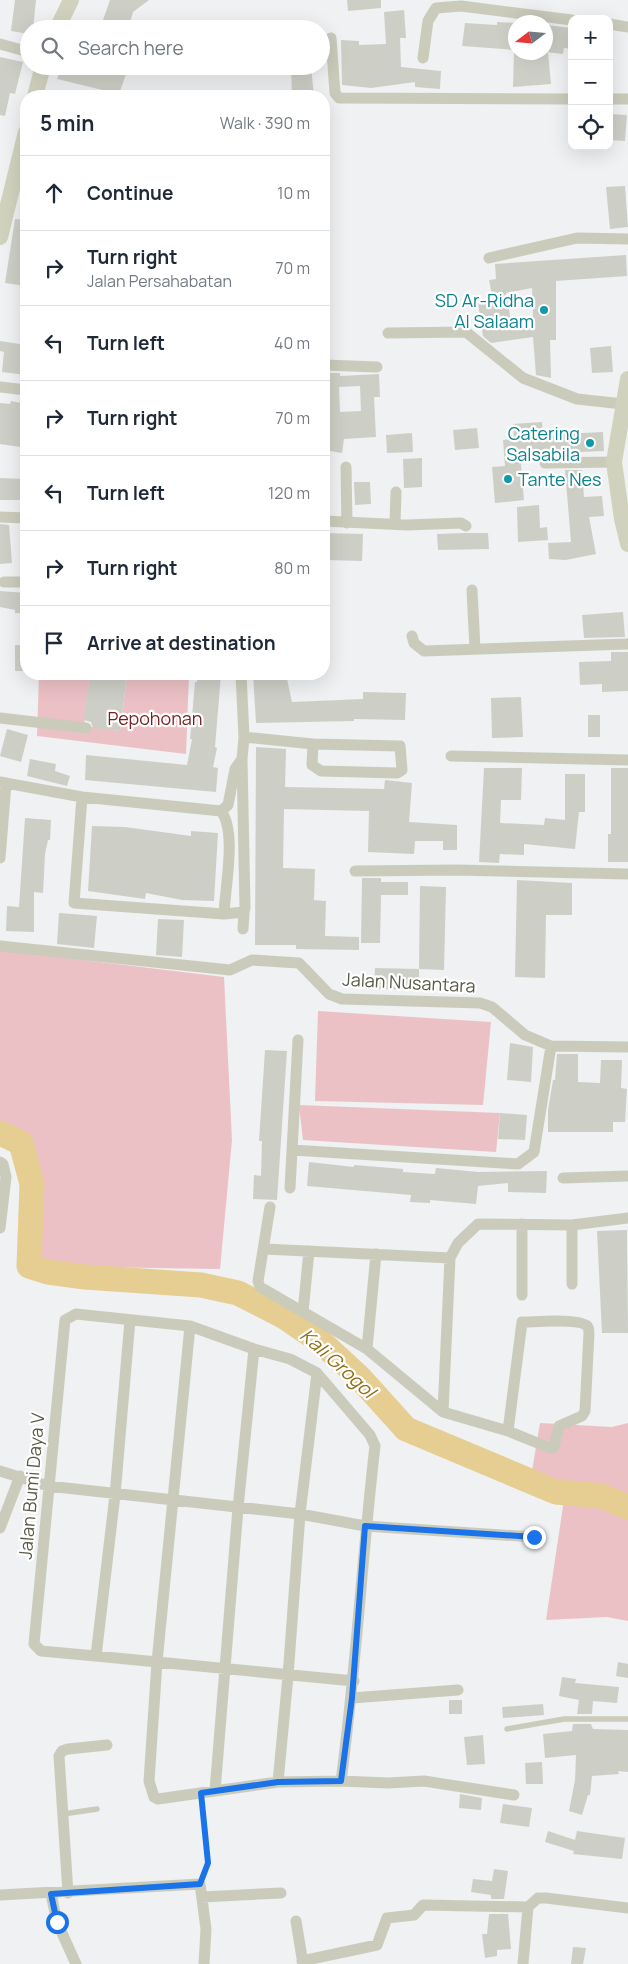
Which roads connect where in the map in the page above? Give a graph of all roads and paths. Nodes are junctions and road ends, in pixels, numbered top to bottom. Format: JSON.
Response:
{"nodes":[{"id":1,"x":71,"y":0,"type":"edge"},
{"id":2,"x":568,"y":19,"type":"edge"},
{"id":3,"x":61,"y":20,"type":"edge"},
{"id":4,"x":613,"y":24,"type":"edge"},
{"id":5,"x":628,"y":26,"type":"edge"},
{"id":6,"x":331,"y":38,"type":"dead end"},
{"id":7,"x":0,"y":44,"type":"edge"},
{"id":8,"x":20,"y":50,"type":"edge"},
{"id":9,"x":423,"y":58,"type":"dead end"},
{"id":10,"x":41,"y":75,"type":"edge"},
{"id":11,"x":37,"y":90,"type":"edge"},
{"id":12,"x":568,"y":99,"type":"edge"},
{"id":13,"x":613,"y":99,"type":"edge"},
{"id":14,"x":628,"y":99,"type":"edge"},
{"id":15,"x":20,"y":157,"type":"edge"},
{"id":16,"x":0,"y":237,"type":"edge"},
{"id":17,"x":628,"y":239,"type":"edge"},
{"id":18,"x":489,"y":258,"type":"dead end"},
{"id":19,"x":388,"y":333,"type":"dead end"},
{"id":20,"x":330,"y":365,"type":"edge"},
{"id":21,"x":377,"y":368,"type":"dead end"},
{"id":22,"x":628,"y":379,"type":"edge"},
{"id":23,"x":0,"y":387,"type":"edge"},
{"id":24,"x":20,"y":389,"type":"edge"},
{"id":25,"x":623,"y":404,"type":"junction"},
{"id":26,"x":614,"y":462,"type":"junction"},
{"id":27,"x":545,"y":463,"type":"dead end"},
{"id":28,"x":346,"y":467,"type":"dead end"},
{"id":29,"x":396,"y":492,"type":"dead end"},
{"id":30,"x":0,"y":517,"type":"edge"},
{"id":31,"x":20,"y":518,"type":"edge"},
{"id":32,"x":625,"y":519,"type":"edge"},
{"id":33,"x":330,"y":522,"type":"edge"},
{"id":34,"x":347,"y":523,"type":"junction"},
{"id":35,"x":395,"y":524,"type":"junction"},
{"id":36,"x":466,"y":526,"type":"dead end"},
{"id":37,"x":628,"y":544,"type":"edge"},
{"id":38,"x":4,"y":582,"type":"dead end"},
{"id":39,"x":20,"y":582,"type":"edge"},
{"id":40,"x":472,"y":590,"type":"dead end"},
{"id":41,"x":412,"y":636,"type":"dead end"},
{"id":42,"x":628,"y":644,"type":"edge"},
{"id":43,"x":475,"y":649,"type":"junction"},
{"id":44,"x":242,"y":680,"type":"edge"},
{"id":45,"x":0,"y":718,"type":"edge"},
{"id":46,"x":86,"y":728,"type":"dead end"},
{"id":47,"x":244,"y":737,"type":"junction"},
{"id":48,"x":313,"y":744,"type":"junction"},
{"id":49,"x":451,"y":756,"type":"dead end"},
{"id":50,"x":242,"y":759,"type":"junction"},
{"id":51,"x":628,"y":760,"type":"edge"},
{"id":52,"x":3,"y":783,"type":"edge"},
{"id":53,"x":82,"y":797,"type":"junction"},
{"id":54,"x":224,"y":815,"type":"junction"},
{"id":55,"x":243,"y":824,"type":"junction"},
{"id":56,"x":0,"y":858,"type":"edge"},
{"id":57,"x":355,"y":871,"type":"dead end"},
{"id":58,"x":628,"y":874,"type":"edge"},
{"id":59,"x":244,"y":912,"type":"junction"},
{"id":60,"x":224,"y":914,"type":"junction"},
{"id":61,"x":243,"y":929,"type":"dead end"},
{"id":62,"x":0,"y":946,"type":"edge"},
{"id":63,"x":298,"y":1040,"type":"dead end"},
{"id":64,"x":551,"y":1046,"type":"junction"},
{"id":65,"x":628,"y":1047,"type":"edge"},
{"id":66,"x":292,"y":1150,"type":"junction"},
{"id":67,"x":0,"y":1162,"type":"edge"},
{"id":68,"x":628,"y":1176,"type":"edge"},
{"id":69,"x":563,"y":1178,"type":"dead end"},
{"id":70,"x":290,"y":1188,"type":"dead end"},
{"id":71,"x":270,"y":1207,"type":"dead end"},
{"id":72,"x":628,"y":1218,"type":"edge"},
{"id":73,"x":522,"y":1224,"type":"junction"},
{"id":74,"x":572,"y":1225,"type":"junction"},
{"id":75,"x":0,"y":1228,"type":"edge"},
{"id":76,"x":265,"y":1249,"type":"junction"},
{"id":77,"x":309,"y":1251,"type":"junction"},
{"id":78,"x":376,"y":1254,"type":"junction"},
{"id":79,"x":450,"y":1258,"type":"junction"},
{"id":80,"x":572,"y":1284,"type":"dead end"},
{"id":81,"x":522,"y":1295,"type":"dead end"},
{"id":82,"x":303,"y":1312,"type":"junction"},
{"id":83,"x":130,"y":1320,"type":"junction"},
{"id":84,"x":190,"y":1326,"type":"junction"},
{"id":85,"x":367,"y":1349,"type":"junction"},
{"id":86,"x":254,"y":1350,"type":"junction"},
{"id":87,"x":317,"y":1373,"type":"junction"},
{"id":88,"x":443,"y":1412,"type":"junction"},
{"id":89,"x":508,"y":1432,"type":"junction"},
{"id":90,"x":0,"y":1471,"type":"edge"},
{"id":91,"x":20,"y":1476,"type":"junction"},
{"id":92,"x":48,"y":1486,"type":"junction"},
{"id":93,"x":116,"y":1495,"type":"junction"},
{"id":94,"x":174,"y":1501,"type":"junction"},
{"id":95,"x":238,"y":1508,"type":"junction"},
{"id":96,"x":300,"y":1514,"type":"junction"},
{"id":97,"x":365,"y":1526,"type":"junction"},
{"id":98,"x":0,"y":1528,"type":"edge"},
{"id":99,"x":534,"y":1537,"type":"dead end"},
{"id":100,"x":96,"y":1656,"type":"junction"},
{"id":101,"x":158,"y":1662,"type":"junction"},
{"id":102,"x":224,"y":1668,"type":"junction"},
{"id":103,"x":288,"y":1676,"type":"junction"},
{"id":104,"x":354,"y":1681,"type":"junction"},
{"id":105,"x":458,"y":1690,"type":"dead end"},
{"id":106,"x":352,"y":1698,"type":"junction"},
{"id":107,"x":628,"y":1719,"type":"edge"},
{"id":108,"x":507,"y":1729,"type":"dead end"},
{"id":109,"x":107,"y":1745,"type":"dead end"},
{"id":110,"x":341,"y":1781,"type":"junction"},
{"id":111,"x":278,"y":1782,"type":"junction"},
{"id":112,"x":215,"y":1791,"type":"junction"},
{"id":113,"x":201,"y":1793,"type":"junction"},
{"id":114,"x":514,"y":1795,"type":"dead end"},
{"id":115,"x":97,"y":1809,"type":"dead end"},
{"id":116,"x":63,"y":1814,"type":"junction"},
{"id":117,"x":200,"y":1884,"type":"junction"},
{"id":118,"x":68,"y":1892,"type":"junction"},
{"id":119,"x":281,"y":1893,"type":"dead end"},
{"id":120,"x":51,"y":1894,"type":"junction"},
{"id":121,"x":0,"y":1895,"type":"edge"},
{"id":122,"x":202,"y":1897,"type":"junction"},
{"id":123,"x":528,"y":1907,"type":"junction"},
{"id":124,"x":628,"y":1908,"type":"edge"},
{"id":125,"x":296,"y":1921,"type":"dead end"},
{"id":126,"x":302,"y":1963,"type":"edge"},
{"id":127,"x":76,"y":1964,"type":"edge"},
{"id":128,"x":204,"y":1964,"type":"edge"},
{"id":129,"x":523,"y":1964,"type":"edge"}],
"edges":[{"from":1,"to":3,"type":"main road"},
{"from":2,"to":9,"type":"street"},
{"from":4,"to":5,"type":"street"},
{"from":6,"to":12,"type":"street"},
{"from":7,"to":8,"type":"street"},
{"from":10,"to":11,"type":"main road"},
{"from":13,"to":14,"type":"street"},
{"from":15,"to":16,"type":"main road"},
{"from":17,"to":18,"type":"street"},
{"from":19,"to":25,"type":"street"},
{"from":20,"to":21,"type":"street"},
{"from":22,"to":25,"type":"main road"},
{"from":23,"to":24,"type":"street"},
{"from":25,"to":26,"type":"main road"},
{"from":26,"to":27,"type":"street"},
{"from":26,"to":32,"type":"main road"},
{"from":28,"to":34,"type":"street"},
{"from":29,"to":35,"type":"street"},
{"from":30,"to":31,"type":"street"},
{"from":32,"to":37,"type":"main road"},
{"from":33,"to":34,"type":"street"},
{"from":34,"to":35,"type":"street"},
{"from":35,"to":36,"type":"street"},
{"from":38,"to":39,"type":"street"},
{"from":40,"to":43,"type":"street"},
{"from":41,"to":43,"type":"street"},
{"from":42,"to":43,"type":"street"},
{"from":44,"to":47,"type":"street"},
{"from":45,"to":46,"type":"street"},
{"from":47,"to":48,"type":"street"},
{"from":47,"to":50,"type":"street"},
{"from":48,"to":48,"type":"street"},
{"from":49,"to":51,"type":"street"},
{"from":50,"to":54,"type":"street"},
{"from":50,"to":55,"type":"street"},
{"from":52,"to":53,"type":"street"},
{"from":52,"to":56,"type":"street"},
{"from":53,"to":54,"type":"street"},
{"from":53,"to":60,"type":"street"},
{"from":54,"to":55,"type":"street"},
{"from":54,"to":60,"type":"street"},
{"from":55,"to":59,"type":"street"},
{"from":57,"to":58,"type":"street"},
{"from":59,"to":60,"type":"street"},
{"from":59,"to":61,"type":"street"},
{"from":62,"to":64,"type":"street","name":"Jalan Nusantara"},
{"from":63,"to":66,"type":"street"},
{"from":64,"to":65,"type":"street"},
{"from":64,"to":66,"type":"street"},
{"from":66,"to":70,"type":"street"},
{"from":67,"to":75,"type":"street"},
{"from":68,"to":69,"type":"street"},
{"from":71,"to":76,"type":"street"},
{"from":72,"to":74,"type":"street"},
{"from":73,"to":74,"type":"street"},
{"from":73,"to":79,"type":"street"},
{"from":73,"to":81,"type":"street"},
{"from":74,"to":80,"type":"street"},
{"from":76,"to":77,"type":"street"},
{"from":76,"to":82,"type":"street"},
{"from":77,"to":78,"type":"street"},
{"from":77,"to":82,"type":"street"},
{"from":78,"to":79,"type":"street"},
{"from":78,"to":85,"type":"street"},
{"from":79,"to":88,"type":"street"},
{"from":82,"to":85,"type":"street"},
{"from":83,"to":84,"type":"street"},
{"from":83,"to":92,"type":"street","name":"Jalan Bumi Daya V"},
{"from":83,"to":93,"type":"street"},
{"from":84,"to":86,"type":"street"},
{"from":84,"to":94,"type":"street"},
{"from":85,"to":88,"type":"street"},
{"from":86,"to":87,"type":"street"},
{"from":86,"to":95,"type":"street"},
{"from":87,"to":96,"type":"street"},
{"from":87,"to":97,"type":"street"},
{"from":88,"to":89,"type":"street"},
{"from":89,"to":89,"type":"street"},
{"from":90,"to":91,"type":"street"},
{"from":91,"to":92,"type":"street"},
{"from":91,"to":98,"type":"street"},
{"from":92,"to":93,"type":"street"},
{"from":92,"to":100,"type":"street","name":"Jalan Bumi Daya V"},
{"from":93,"to":94,"type":"street"},
{"from":93,"to":100,"type":"street"},
{"from":94,"to":95,"type":"street"},
{"from":94,"to":101,"type":"street"},
{"from":95,"to":96,"type":"street"},
{"from":95,"to":102,"type":"street"},
{"from":96,"to":97,"type":"street"},
{"from":96,"to":103,"type":"street"},
{"from":97,"to":99,"type":"street"},
{"from":97,"to":104,"type":"street"},
{"from":100,"to":101,"type":"street"},
{"from":101,"to":102,"type":"street"},
{"from":101,"to":113,"type":"street"},
{"from":102,"to":103,"type":"street"},
{"from":102,"to":112,"type":"street"},
{"from":103,"to":104,"type":"street"},
{"from":103,"to":111,"type":"street"},
{"from":104,"to":106,"type":"street"},
{"from":105,"to":106,"type":"street"},
{"from":106,"to":110,"type":"street"},
{"from":107,"to":108,"type":"lane"},
{"from":109,"to":116,"type":"street"},
{"from":110,"to":111,"type":"street"},
{"from":110,"to":114,"type":"street"},
{"from":111,"to":112,"type":"street"},
{"from":112,"to":113,"type":"street"},
{"from":113,"to":117,"type":"path"},
{"from":115,"to":116,"type":"lane"},
{"from":116,"to":118,"type":"street"},
{"from":117,"to":118,"type":"street"},
{"from":117,"to":122,"type":"street"},
{"from":118,"to":120,"type":"street"},
{"from":119,"to":122,"type":"street"},
{"from":120,"to":121,"type":"street"},
{"from":120,"to":127,"type":"street"},
{"from":122,"to":128,"type":"street"},
{"from":123,"to":124,"type":"street"},
{"from":123,"to":126,"type":"street"},
{"from":123,"to":129,"type":"street"},
{"from":125,"to":126,"type":"street"}]}
